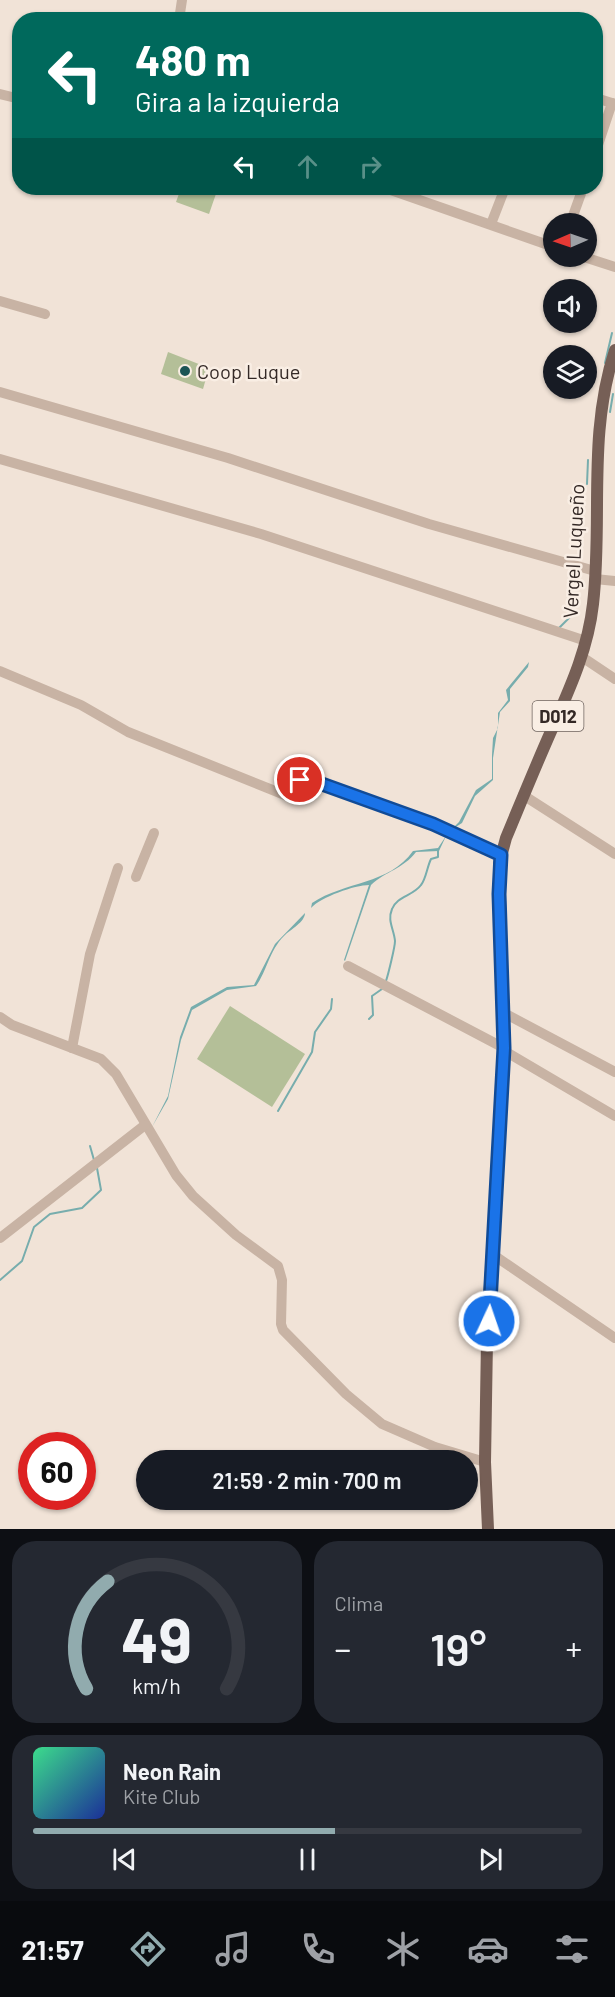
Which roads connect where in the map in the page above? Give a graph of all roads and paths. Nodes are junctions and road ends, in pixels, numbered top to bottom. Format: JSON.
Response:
{"nodes":[{"id":1,"x":614,"y":103,"type":"edge"},
{"id":2,"x":603,"y":132,"type":"edge"},
{"id":3,"x":406,"y":195,"type":"edge"},
{"id":4,"x":502,"y":195,"type":"edge"},
{"id":5,"x":580,"y":195,"type":"edge"},
{"id":6,"x":574,"y":213,"type":"edge"},
{"id":7,"x":491,"y":224,"type":"junction"},
{"id":8,"x":543,"y":244,"type":"edge"},
{"id":9,"x":597,"y":261,"type":"edge"},
{"id":10,"x":615,"y":267,"type":"edge"},
{"id":11,"x":0,"y":301,"type":"edge"},
{"id":12,"x":45,"y":314,"type":"dead end"},
{"id":13,"x":615,"y":350,"type":"edge"},
{"id":14,"x":0,"y":392,"type":"edge"},
{"id":15,"x":0,"y":459,"type":"edge"},
{"id":16,"x":595,"y":575,"type":"junction"},
{"id":17,"x":615,"y":581,"type":"edge"},
{"id":18,"x":586,"y":640,"type":"junction"},
{"id":19,"x":582,"y":657,"type":"junction"},
{"id":20,"x":0,"y":670,"type":"edge"},
{"id":21,"x":615,"y":679,"type":"edge"},
{"id":22,"x":524,"y":795,"type":"junction"},
{"id":23,"x":154,"y":833,"type":"dead end"},
{"id":24,"x":615,"y":854,"type":"edge"},
{"id":25,"x":501,"y":855,"type":"junction"},
{"id":26,"x":118,"y":868,"type":"dead end"},
{"id":27,"x":136,"y":877,"type":"dead end"},
{"id":28,"x":348,"y":966,"type":"dead end"},
{"id":29,"x":502,"y":1012,"type":"junction"},
{"id":30,"x":0,"y":1017,"type":"edge"},
{"id":31,"x":72,"y":1048,"type":"junction"},
{"id":32,"x":504,"y":1048,"type":"junction"},
{"id":33,"x":615,"y":1072,"type":"edge"},
{"id":34,"x":615,"y":1116,"type":"edge"},
{"id":35,"x":145,"y":1125,"type":"junction"},
{"id":36,"x":0,"y":1238,"type":"edge"},
{"id":37,"x":492,"y":1254,"type":"junction"},
{"id":38,"x":615,"y":1338,"type":"edge"},
{"id":39,"x":485,"y":1462,"type":"junction"},
{"id":40,"x":488,"y":1529,"type":"edge"}],
"edges":[{"from":1,"to":2,"type":"street"},
{"from":3,"to":7,"type":"street"},
{"from":4,"to":7,"type":"street"},
{"from":5,"to":6,"type":"street"},
{"from":7,"to":8,"type":"street"},
{"from":9,"to":10,"type":"street"},
{"from":11,"to":12,"type":"street"},
{"from":13,"to":16,"type":"main road","name":"Vergel Luqueño","number":"D012"},
{"from":14,"to":16,"type":"street"},
{"from":15,"to":18,"type":"street"},
{"from":16,"to":17,"type":"street"},
{"from":16,"to":18,"type":"main road","name":"Vergel Luqueño","number":"D012"},
{"from":18,"to":19,"type":"main road","name":"Vergel Luqueño","number":"D012"},
{"from":19,"to":21,"type":"street"},
{"from":19,"to":22,"type":"main road","name":"Vergel Luqueño","number":"D012"},
{"from":20,"to":25,"type":"street"},
{"from":22,"to":24,"type":"street"},
{"from":22,"to":25,"type":"main road","name":"Vergel Luqueño","number":"D012"},
{"from":23,"to":27,"type":"street"},
{"from":25,"to":29,"type":"main road","name":"Vergel Luqueño","number":"D012"},
{"from":26,"to":31,"type":"street"},
{"from":28,"to":32,"type":"street"},
{"from":29,"to":32,"type":"main road","name":"Vergel Luqueño","number":"D012"},
{"from":29,"to":33,"type":"street"},
{"from":30,"to":31,"type":"street"},
{"from":31,"to":35,"type":"street"},
{"from":32,"to":34,"type":"street"},
{"from":32,"to":37,"type":"main road","name":"Vergel Luqueño","number":"D012"},
{"from":35,"to":36,"type":"street"},
{"from":35,"to":39,"type":"street"},
{"from":37,"to":38,"type":"street"},
{"from":37,"to":39,"type":"main road","name":"Vergel Luqueño","number":"D012"},
{"from":39,"to":40,"type":"main road","name":"Vergel Luqueño","number":"D012"}]}
